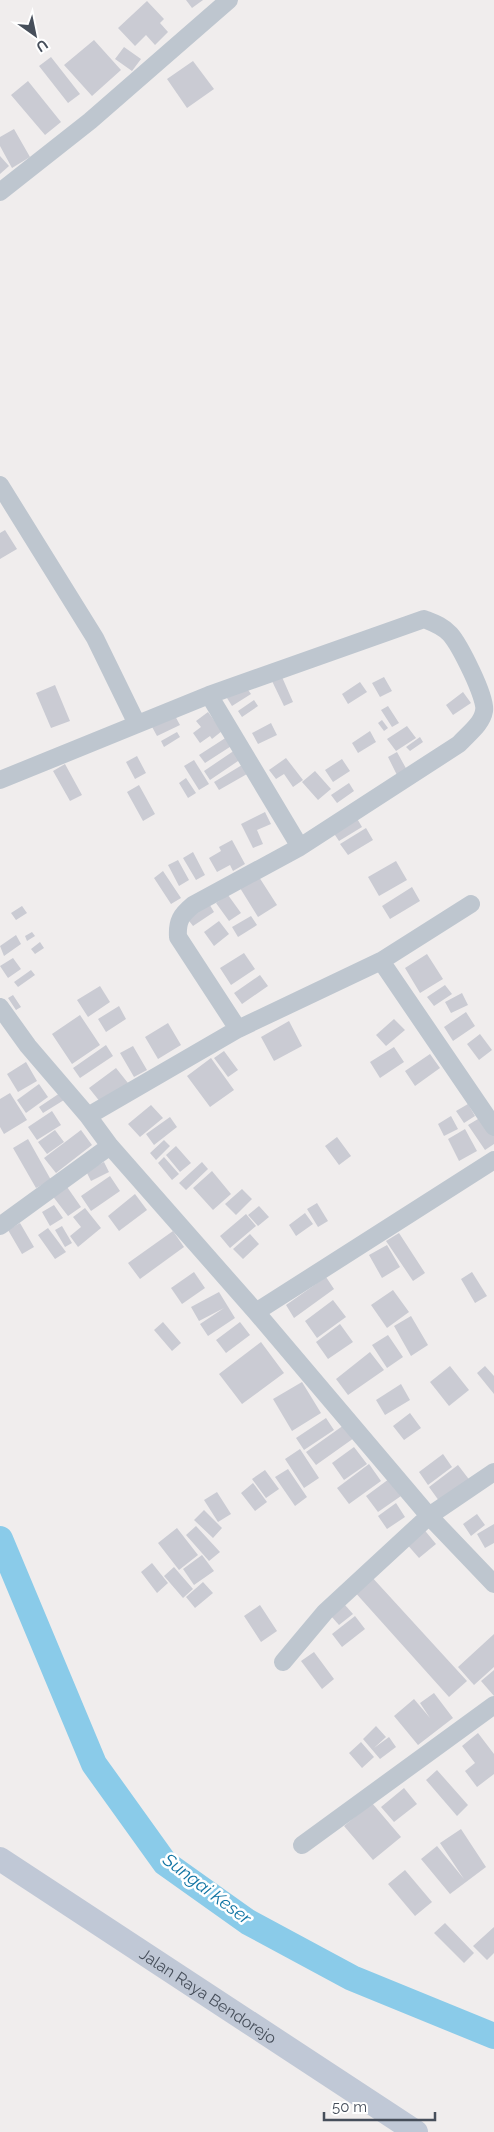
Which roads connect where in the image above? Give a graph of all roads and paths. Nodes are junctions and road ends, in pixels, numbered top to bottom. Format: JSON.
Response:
{"nodes":[{"id":1,"x":229,"y":0,"type":"edge"},
{"id":2,"x":0,"y":192,"type":"edge"},
{"id":3,"x":0,"y":484,"type":"edge"},
{"id":4,"x":210,"y":695,"type":"junction"},
{"id":5,"x":137,"y":724,"type":"junction"},
{"id":6,"x":0,"y":780,"type":"edge"},
{"id":7,"x":300,"y":847,"type":"junction"},
{"id":8,"x":471,"y":904,"type":"dead end"},
{"id":9,"x":381,"y":961,"type":"junction"},
{"id":10,"x":0,"y":1007,"type":"edge"},
{"id":11,"x":238,"y":1029,"type":"junction"},
{"id":12,"x":88,"y":1116,"type":"junction"},
{"id":13,"x":494,"y":1127,"type":"edge"},
{"id":14,"x":110,"y":1146,"type":"junction"},
{"id":15,"x":494,"y":1160,"type":"edge"},
{"id":16,"x":0,"y":1226,"type":"edge"},
{"id":17,"x":256,"y":1312,"type":"junction"},
{"id":18,"x":494,"y":1472,"type":"edge"},
{"id":19,"x":429,"y":1516,"type":"junction"},
{"id":20,"x":494,"y":1584,"type":"edge"},
{"id":21,"x":283,"y":1662,"type":"dead end"},
{"id":22,"x":494,"y":1705,"type":"edge"},
{"id":23,"x":302,"y":1845,"type":"dead end"},
{"id":24,"x":0,"y":1859,"type":"edge"},
{"id":25,"x":416,"y":2132,"type":"edge"}],
"edges":[{"from":1,"to":2,"type":"street"},
{"from":3,"to":5,"type":"street"},
{"from":4,"to":5,"type":"street"},
{"from":4,"to":7,"type":"street"},
{"from":4,"to":7,"type":"street"},
{"from":5,"to":6,"type":"street"},
{"from":7,"to":11,"type":"street"},
{"from":8,"to":9,"type":"street"},
{"from":9,"to":11,"type":"street"},
{"from":9,"to":13,"type":"street"},
{"from":10,"to":12,"type":"street"},
{"from":11,"to":12,"type":"street"},
{"from":12,"to":14,"type":"street"},
{"from":14,"to":16,"type":"street"},
{"from":14,"to":17,"type":"street"},
{"from":15,"to":17,"type":"street"},
{"from":17,"to":19,"type":"street"},
{"from":18,"to":19,"type":"street"},
{"from":19,"to":20,"type":"street"},
{"from":19,"to":21,"type":"street"},
{"from":22,"to":23,"type":"street"},
{"from":24,"to":25,"type":"main road","name":"Jalan Raya Bendorejo"}]}
